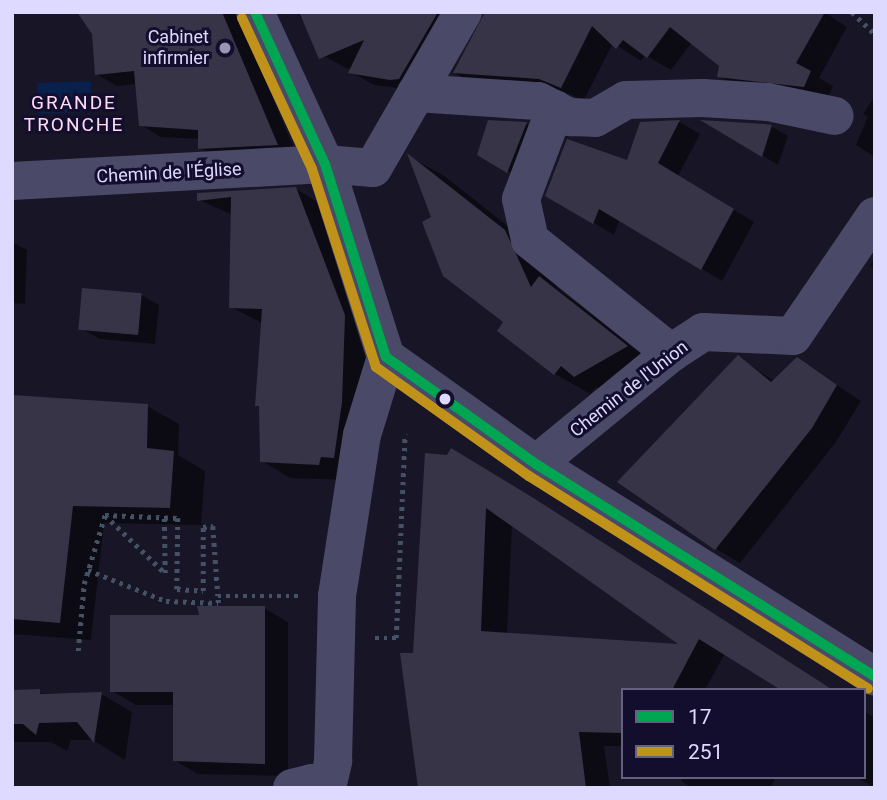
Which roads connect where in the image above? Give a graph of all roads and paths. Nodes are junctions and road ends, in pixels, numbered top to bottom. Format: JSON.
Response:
{"nodes":[{"id":1,"x":255,"y":12,"type":"edge"},
{"id":2,"x":463,"y":12,"type":"edge"},
{"id":3,"x":852,"y":12,"type":"edge"},
{"id":4,"x":875,"y":34,"type":"edge"},
{"id":5,"x":416,"y":93,"type":"junction"},
{"id":6,"x":555,"y":109,"type":"junction"},
{"id":7,"x":835,"y":116,"type":"dead end"},
{"id":8,"x":325,"y":164,"type":"junction"},
{"id":9,"x":12,"y":181,"type":"edge"},
{"id":10,"x":875,"y":216,"type":"edge"},
{"id":11,"x":671,"y":353,"type":"junction"},
{"id":12,"x":386,"y":357,"type":"junction"},
{"id":13,"x":406,"y":419,"type":"dead end"},
{"id":14,"x":536,"y":464,"type":"junction"},
{"id":15,"x":105,"y":515,"type":"junction"},
{"id":16,"x":164,"y":517,"type":"junction"},
{"id":17,"x":89,"y":570,"type":"junction"},
{"id":18,"x":218,"y":596,"type":"junction"},
{"id":19,"x":337,"y":596,"type":"junction"},
{"id":20,"x":337,"y":637,"type":"junction"},
{"id":21,"x":78,"y":651,"type":"dead end"},
{"id":22,"x":875,"y":677,"type":"edge"},
{"id":23,"x":315,"y":787,"type":"edge"}],
"edges":[{"from":1,"to":8,"type":"street"},
{"from":2,"to":5,"type":"street"},
{"from":3,"to":4,"type":"path"},
{"from":5,"to":6,"type":"street"},
{"from":5,"to":8,"type":"street","name":"Chemin de l'Église"},
{"from":6,"to":7,"type":"street"},
{"from":6,"to":11,"type":"street"},
{"from":8,"to":9,"type":"street","name":"Chemin de l'Église"},
{"from":8,"to":12,"type":"street"},
{"from":10,"to":11,"type":"street","name":"Chemin de l'Union"},
{"from":11,"to":14,"type":"street","name":"Chemin de l'Union"},
{"from":12,"to":14,"type":"street"},
{"from":12,"to":19,"type":"street"},
{"from":13,"to":20,"type":"path"},
{"from":14,"to":22,"type":"street"},
{"from":15,"to":16,"type":"path"},
{"from":15,"to":16,"type":"path"},
{"from":15,"to":17,"type":"path"},
{"from":16,"to":18,"type":"path"},
{"from":17,"to":18,"type":"path"},
{"from":17,"to":21,"type":"path"},
{"from":18,"to":19,"type":"path"},
{"from":19,"to":20,"type":"street"},
{"from":20,"to":23,"type":"street"}]}
